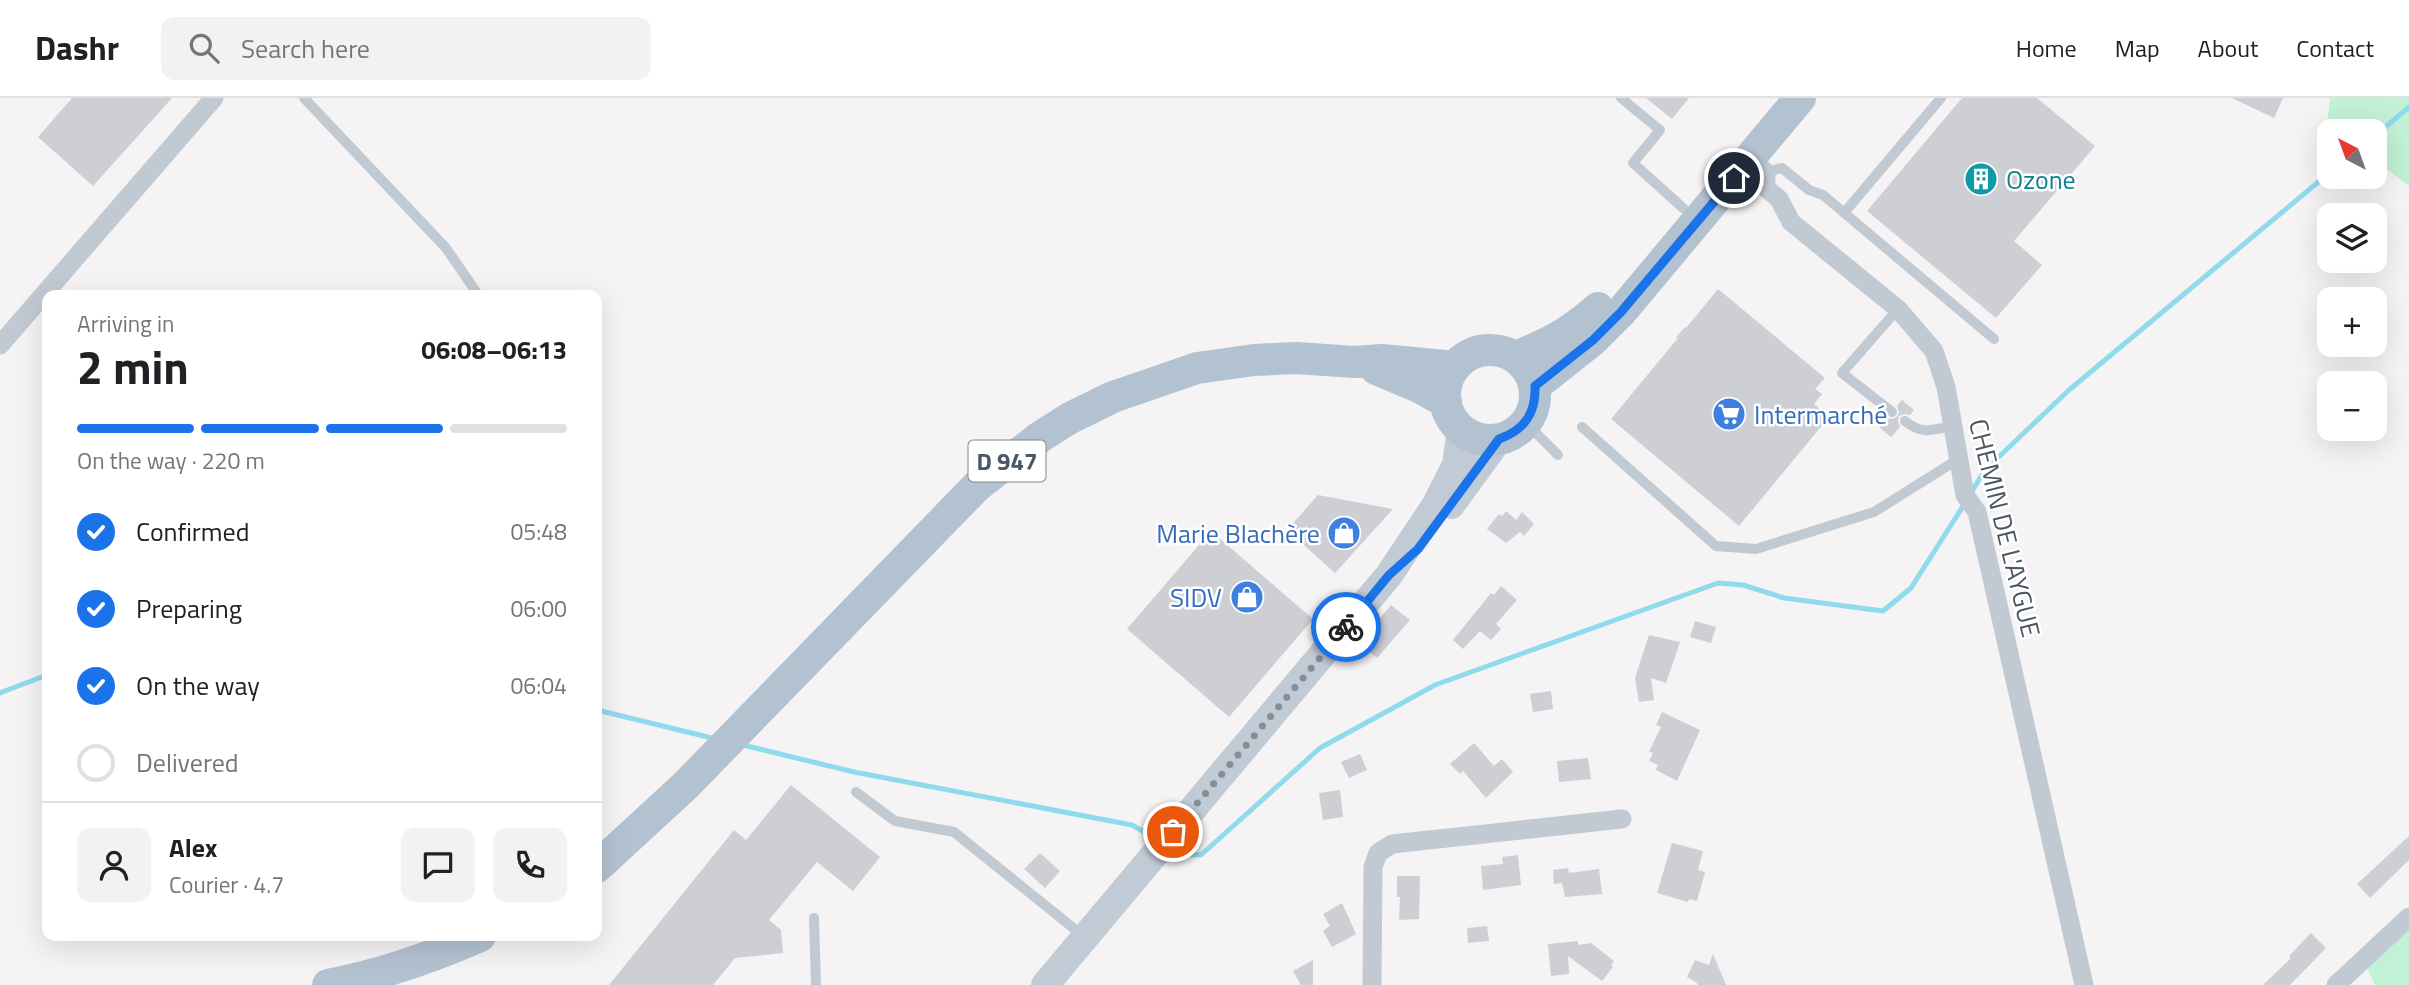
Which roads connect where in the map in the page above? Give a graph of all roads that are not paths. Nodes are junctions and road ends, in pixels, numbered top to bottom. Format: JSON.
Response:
{"nodes":[{"id":1,"x":214,"y":98,"type":"edge"},
{"id":2,"x":304,"y":98,"type":"edge"},
{"id":3,"x":1621,"y":98,"type":"edge"},
{"id":4,"x":1775,"y":98,"type":"edge"},
{"id":5,"x":1800,"y":98,"type":"edge"},
{"id":6,"x":1941,"y":98,"type":"edge"},
{"id":7,"x":1758,"y":166,"type":"junction"},
{"id":8,"x":1683,"y":208,"type":"junction"},
{"id":9,"x":1844,"y":213,"type":"junction"},
{"id":10,"x":48,"y":290,"type":"edge"},
{"id":11,"x":475,"y":290,"type":"edge"},
{"id":12,"x":42,"y":297,"type":"edge"},
{"id":13,"x":1898,"y":309,"type":"junction"},
{"id":14,"x":1994,"y":339,"type":"dead end"},
{"id":15,"x":0,"y":345,"type":"edge"},
{"id":16,"x":1515,"y":357,"type":"junction"},
{"id":17,"x":1355,"y":362,"type":"junction"},
{"id":18,"x":1455,"y":367,"type":"junction"},
{"id":19,"x":1535,"y":386,"type":"junction"},
{"id":20,"x":1446,"y":402,"type":"junction"},
{"id":21,"x":1892,"y":412,"type":"dead end"},
{"id":22,"x":1905,"y":421,"type":"dead end"},
{"id":23,"x":1526,"y":423,"type":"junction"},
{"id":24,"x":1952,"y":426,"type":"junction"},
{"id":25,"x":1582,"y":427,"type":"dead end"},
{"id":26,"x":1461,"y":429,"type":"junction"},
{"id":27,"x":1499,"y":439,"type":"junction"},
{"id":28,"x":1558,"y":455,"type":"dead end"},
{"id":29,"x":1957,"y":460,"type":"junction"},
{"id":30,"x":1389,"y":575,"type":"junction"},
{"id":31,"x":856,"y":792,"type":"dead end"},
{"id":32,"x":1622,"y":820,"type":"dead end"},
{"id":33,"x":602,"y":863,"type":"edge"},
{"id":34,"x":2409,"y":917,"type":"edge"},
{"id":35,"x":814,"y":918,"type":"dead end"},
{"id":36,"x":1085,"y":937,"type":"junction"},
{"id":37,"x":469,"y":941,"type":"edge"},
{"id":38,"x":328,"y":985,"type":"edge"},
{"id":39,"x":816,"y":985,"type":"edge"},
{"id":40,"x":1045,"y":985,"type":"edge"},
{"id":41,"x":1372,"y":985,"type":"edge"},
{"id":42,"x":2084,"y":985,"type":"edge"},
{"id":43,"x":2336,"y":985,"type":"edge"}],
"edges":[{"from":1,"to":10,"type":"street"},
{"from":2,"to":11,"type":"lane"},
{"from":3,"to":8,"type":"lane"},
{"from":4,"to":8,"type":"main road"},
{"from":5,"to":7,"type":"main road"},
{"from":6,"to":9,"type":"lane"},
{"from":7,"to":9,"type":"lane"},
{"from":7,"to":13,"type":"street","name":"CHEMIN DE L'AYGUE"},
{"from":7,"to":19,"type":"main road"},
{"from":8,"to":16,"type":"main road"},
{"from":9,"to":14,"type":"lane"},
{"from":12,"to":15,"type":"street"},
{"from":13,"to":21,"type":"lane"},
{"from":13,"to":24,"type":"street","name":"CHEMIN DE L'AYGUE"},
{"from":16,"to":18,"type":"main road"},
{"from":16,"to":19,"type":"main road"},
{"from":17,"to":18,"type":"main road","number":"D 947"},
{"from":17,"to":20,"type":"main road","number":"D 947"},
{"from":17,"to":33,"type":"main road","number":"D 947"},
{"from":18,"to":20,"type":"main road"},
{"from":19,"to":23,"type":"main road"},
{"from":20,"to":26,"type":"main road"},
{"from":22,"to":24,"type":"lane"},
{"from":23,"to":27,"type":"main road"},
{"from":23,"to":28,"type":"lane"},
{"from":24,"to":29,"type":"street","name":"CHEMIN DE L'AYGUE"},
{"from":25,"to":29,"type":"lane"},
{"from":26,"to":27,"type":"main road"},
{"from":26,"to":30,"type":"main road"},
{"from":27,"to":30,"type":"main road"},
{"from":29,"to":42,"type":"street","name":"CHEMIN DE L'AYGUE"},
{"from":30,"to":36,"type":"main road"},
{"from":31,"to":36,"type":"lane"},
{"from":32,"to":41,"type":"street"},
{"from":34,"to":43,"type":"street"},
{"from":35,"to":39,"type":"lane"},
{"from":36,"to":40,"type":"main road"},
{"from":37,"to":38,"type":"main road"}]}
